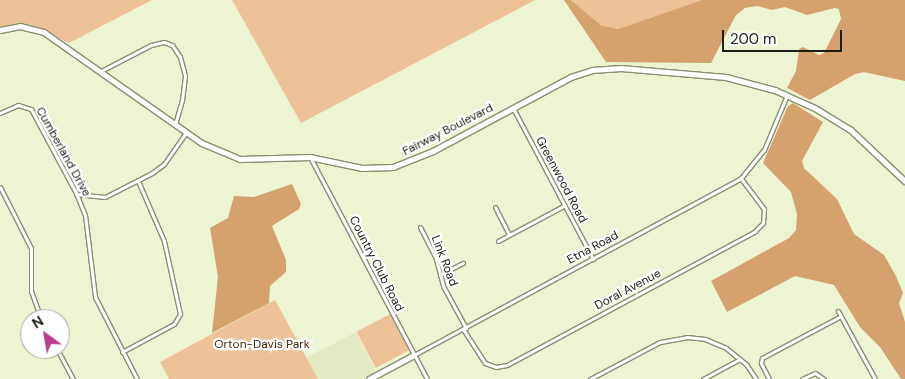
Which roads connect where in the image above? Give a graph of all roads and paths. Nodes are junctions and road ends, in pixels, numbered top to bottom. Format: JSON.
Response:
{"nodes":[{"id":1,"x":0,"y":30,"type":"edge"},
{"id":2,"x":101,"y":71,"type":"junction"},
{"id":3,"x":787,"y":95,"type":"junction"},
{"id":4,"x":513,"y":108,"type":"junction"},
{"id":5,"x":0,"y":114,"type":"edge"},
{"id":6,"x":175,"y":124,"type":"junction"},
{"id":7,"x":186,"y":133,"type":"junction"},
{"id":8,"x":310,"y":157,"type":"junction"},
{"id":9,"x":741,"y":178,"type":"junction"},
{"id":10,"x":138,"y":180,"type":"junction"},
{"id":11,"x":905,"y":181,"type":"edge"},
{"id":12,"x":0,"y":188,"type":"edge"},
{"id":13,"x":76,"y":194,"type":"junction"},
{"id":14,"x":564,"y":205,"type":"junction"},
{"id":15,"x":495,"y":207,"type":"dead end"},
{"id":16,"x":420,"y":227,"type":"dead end"},
{"id":17,"x":509,"y":235,"type":"junction"},
{"id":18,"x":498,"y":241,"type":"dead end"},
{"id":19,"x":593,"y":259,"type":"junction"},
{"id":20,"x":463,"y":263,"type":"dead end"},
{"id":21,"x":440,"y":275,"type":"junction"},
{"id":22,"x":37,"y":309,"type":"edge"},
{"id":23,"x":838,"y":311,"type":"dead end"},
{"id":24,"x":840,"y":316,"type":"junction"},
{"id":25,"x":464,"y":328,"type":"junction"},
{"id":26,"x":122,"y":352,"type":"junction"},
{"id":27,"x":414,"y":355,"type":"junction"},
{"id":28,"x":62,"y":359,"type":"edge"},
{"id":29,"x":740,"y":359,"type":"junction"},
{"id":30,"x":73,"y":379,"type":"edge"},
{"id":31,"x":137,"y":379,"type":"edge"},
{"id":32,"x":369,"y":379,"type":"edge"},
{"id":33,"x":427,"y":379,"type":"edge"},
{"id":34,"x":590,"y":379,"type":"edge"},
{"id":35,"x":703,"y":379,"type":"edge"},
{"id":36,"x":756,"y":379,"type":"edge"},
{"id":37,"x":769,"y":379,"type":"edge"},
{"id":38,"x":802,"y":379,"type":"edge"},
{"id":39,"x":824,"y":379,"type":"edge"},
{"id":40,"x":874,"y":379,"type":"edge"}],
"edges":[{"from":1,"to":2,"type":"street","name":"Fairway Boulevard"},
{"from":2,"to":6,"type":"street","name":"Fairway Boulevard"},
{"from":2,"to":6,"type":"street"},
{"from":3,"to":4,"type":"street","name":"Fairway Boulevard"},
{"from":3,"to":9,"type":"street","name":"Etna Road"},
{"from":3,"to":11,"type":"street","name":"Fairway Boulevard"},
{"from":4,"to":8,"type":"street","name":"Fairway Boulevard"},
{"from":4,"to":14,"type":"street","name":"Greenwood Road"},
{"from":5,"to":13,"type":"street","name":"Cumberland Drive"},
{"from":6,"to":7,"type":"street","name":"Fairway Boulevard"},
{"from":7,"to":8,"type":"street","name":"Fairway Boulevard"},
{"from":7,"to":10,"type":"street"},
{"from":8,"to":27,"type":"street","name":"Country Club Road"},
{"from":9,"to":19,"type":"street","name":"Etna Road"},
{"from":9,"to":25,"type":"street","name":"Doral Avenue"},
{"from":10,"to":13,"type":"street"},
{"from":10,"to":26,"type":"street"},
{"from":12,"to":22,"type":"street"},
{"from":13,"to":26,"type":"street","name":"Cumberland Drive"},
{"from":14,"to":17,"type":"street"},
{"from":14,"to":19,"type":"street","name":"Greenwood Road"},
{"from":15,"to":17,"type":"street"},
{"from":16,"to":21,"type":"street","name":"Link Road"},
{"from":17,"to":18,"type":"street"},
{"from":19,"to":25,"type":"street","name":"Etna Road"},
{"from":20,"to":21,"type":"street"},
{"from":21,"to":25,"type":"street","name":"Link Road"},
{"from":23,"to":24,"type":"street"},
{"from":24,"to":37,"type":"street"},
{"from":24,"to":40,"type":"street"},
{"from":25,"to":27,"type":"street","name":"Etna Road"},
{"from":26,"to":31,"type":"street","name":"Cumberland Drive"},
{"from":27,"to":32,"type":"street","name":"Etna Road"},
{"from":27,"to":33,"type":"street","name":"Country Club Road"},
{"from":28,"to":30,"type":"street"},
{"from":29,"to":34,"type":"street"},
{"from":29,"to":35,"type":"street"},
{"from":29,"to":36,"type":"street"},
{"from":38,"to":39,"type":"street"}]}
